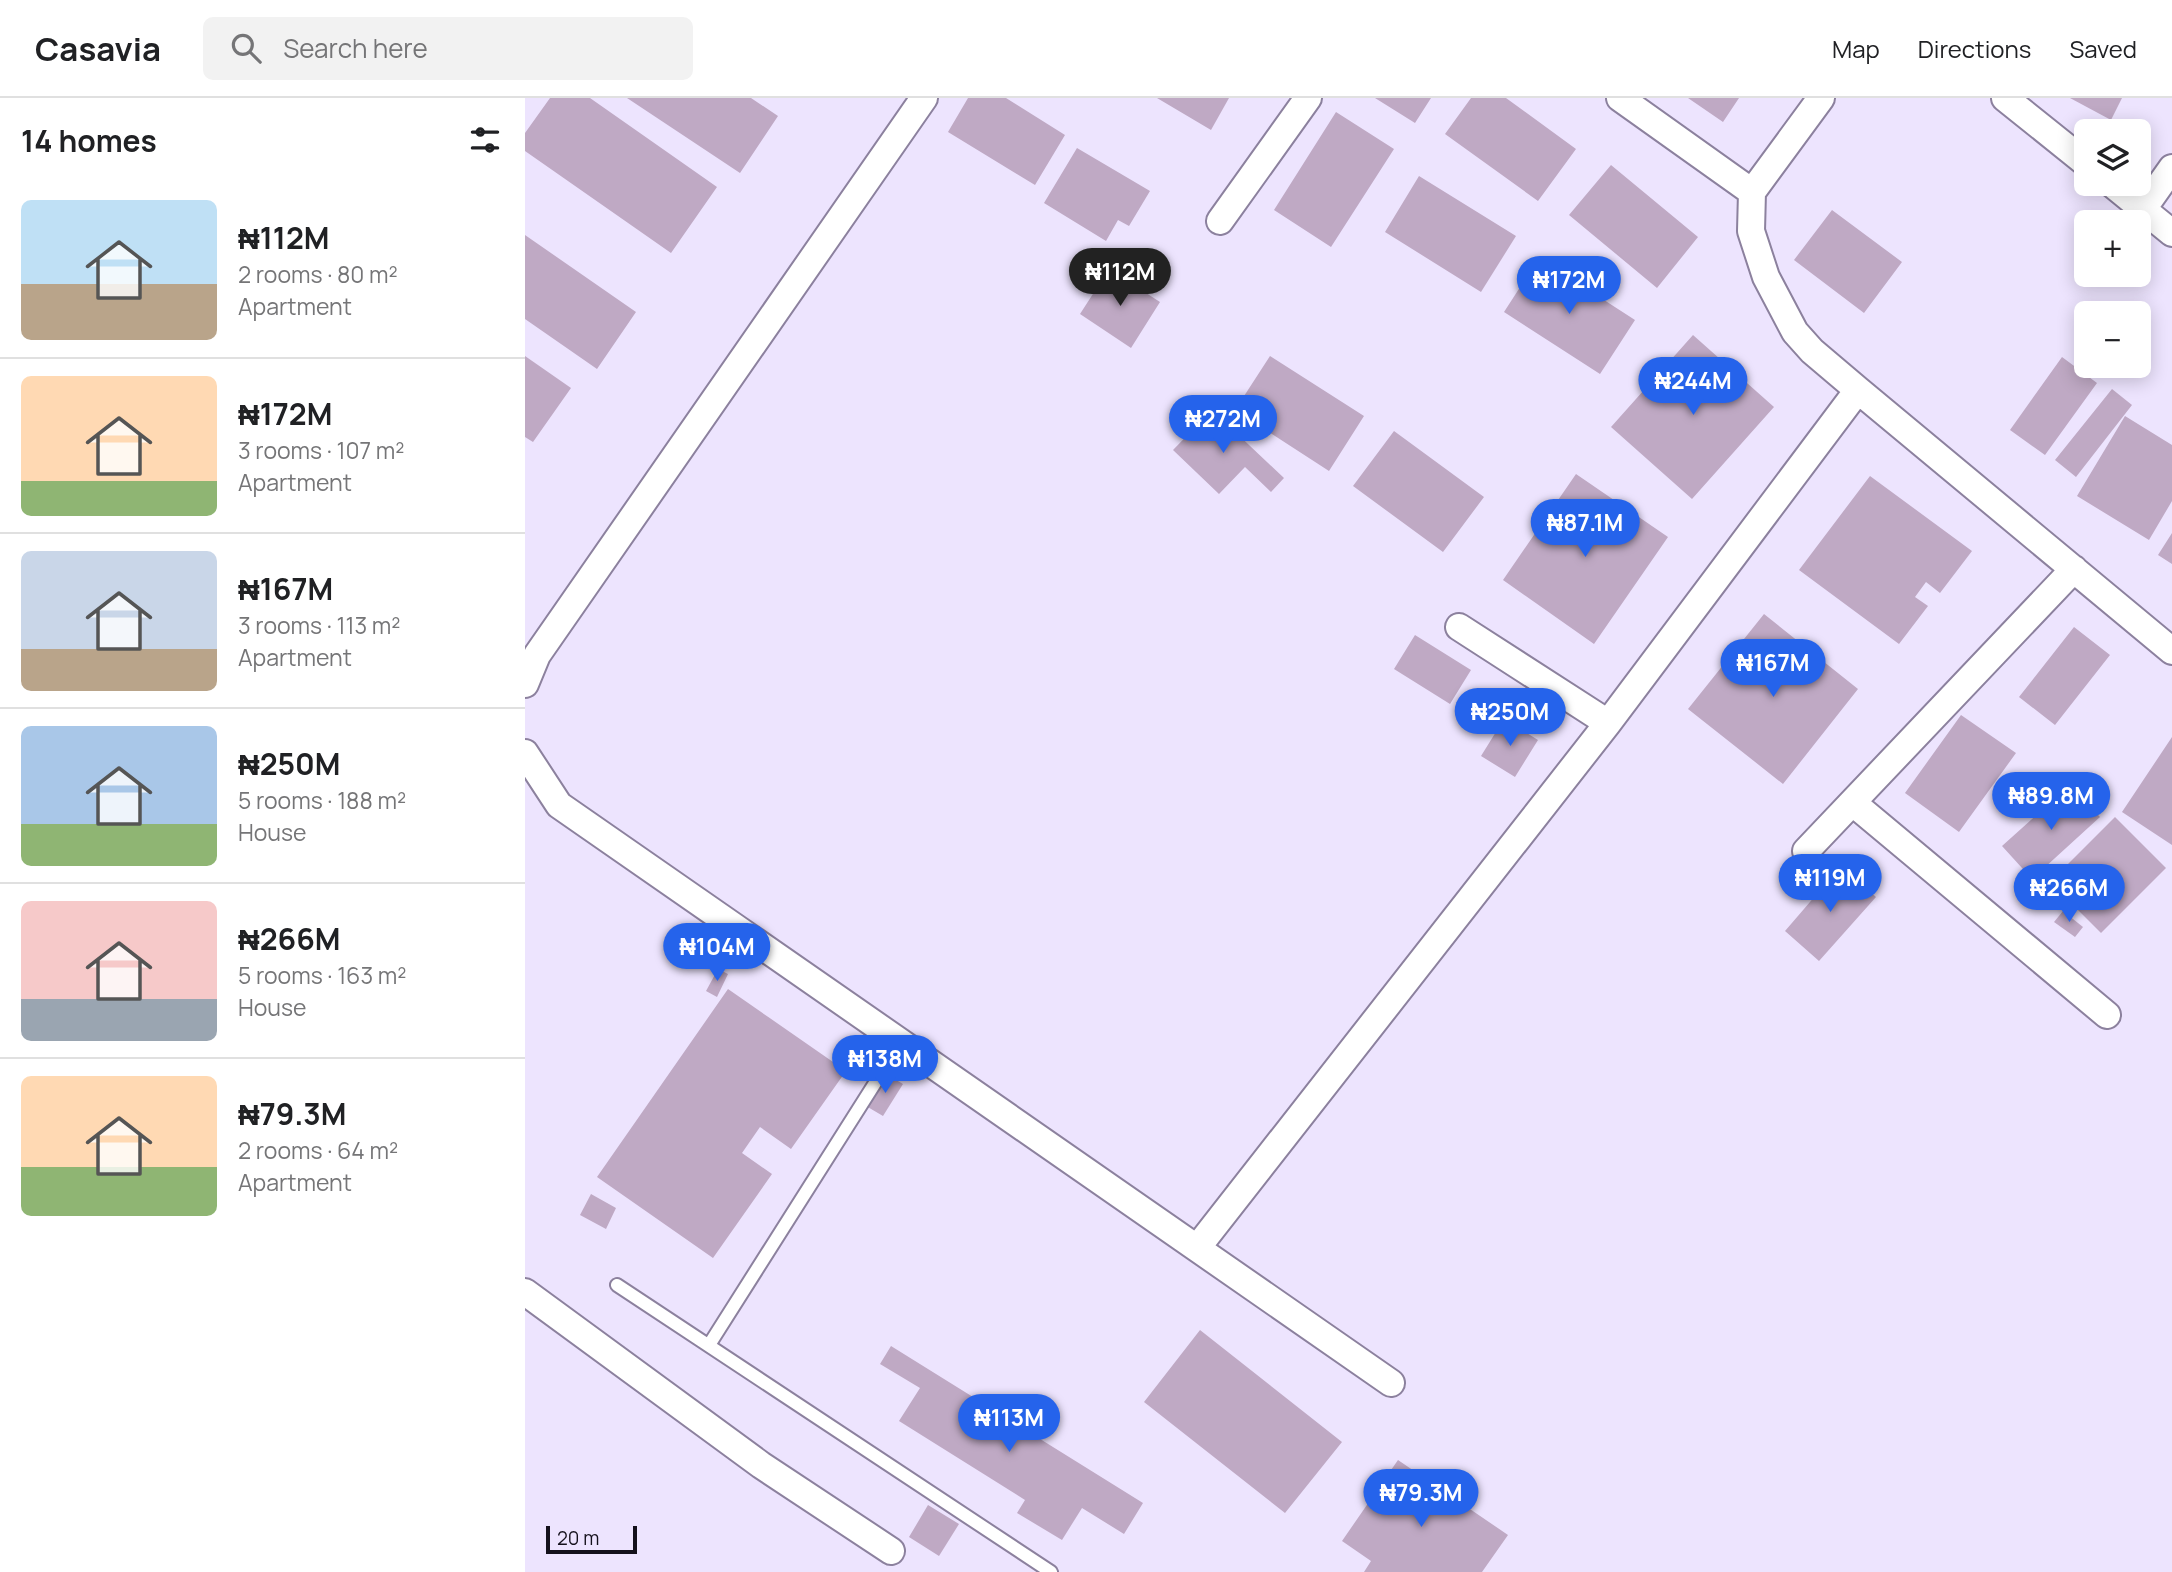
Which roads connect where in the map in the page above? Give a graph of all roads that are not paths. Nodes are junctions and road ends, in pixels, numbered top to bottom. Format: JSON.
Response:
{"nodes":[{"id":1,"x":924,"y":98,"type":"edge"},
{"id":2,"x":1308,"y":98,"type":"edge"},
{"id":3,"x":1620,"y":98,"type":"edge"},
{"id":4,"x":1821,"y":98,"type":"edge"},
{"id":5,"x":2005,"y":98,"type":"edge"},
{"id":6,"x":2074,"y":153,"type":"edge"},
{"id":7,"x":2172,"y":167,"type":"edge"},
{"id":8,"x":1752,"y":192,"type":"junction"},
{"id":9,"x":2127,"y":196,"type":"edge"},
{"id":10,"x":2143,"y":209,"type":"junction"},
{"id":11,"x":1220,"y":221,"type":"dead end"},
{"id":12,"x":2172,"y":233,"type":"edge"},
{"id":13,"x":1858,"y":390,"type":"junction"},
{"id":14,"x":2074,"y":569,"type":"junction"},
{"id":15,"x":1459,"y":627,"type":"dead end"},
{"id":16,"x":2172,"y":651,"type":"edge"},
{"id":17,"x":525,"y":684,"type":"edge"},
{"id":18,"x":1608,"y":723,"type":"junction"},
{"id":19,"x":525,"y":753,"type":"edge"},
{"id":20,"x":1853,"y":803,"type":"junction"},
{"id":21,"x":1806,"y":851,"type":"dead end"},
{"id":22,"x":2107,"y":1014,"type":"dead end"},
{"id":23,"x":901,"y":1042,"type":"junction"},
{"id":24,"x":1197,"y":1248,"type":"junction"},
{"id":25,"x":617,"y":1284,"type":"dead end"},
{"id":26,"x":525,"y":1292,"type":"edge"},
{"id":27,"x":709,"y":1345,"type":"junction"},
{"id":28,"x":1391,"y":1383,"type":"dead end"},
{"id":29,"x":891,"y":1551,"type":"dead end"},
{"id":30,"x":1051,"y":1572,"type":"edge"}],
"edges":[{"from":1,"to":17,"type":"street"},
{"from":2,"to":11,"type":"street"},
{"from":3,"to":8,"type":"street"},
{"from":4,"to":8,"type":"street"},
{"from":5,"to":6,"type":"street"},
{"from":7,"to":10,"type":"street"},
{"from":8,"to":13,"type":"street"},
{"from":9,"to":10,"type":"street"},
{"from":10,"to":12,"type":"street"},
{"from":13,"to":14,"type":"street"},
{"from":13,"to":18,"type":"street"},
{"from":14,"to":16,"type":"street"},
{"from":14,"to":20,"type":"street"},
{"from":15,"to":18,"type":"street"},
{"from":18,"to":24,"type":"street"},
{"from":19,"to":23,"type":"street"},
{"from":20,"to":21,"type":"street"},
{"from":20,"to":22,"type":"street"},
{"from":23,"to":24,"type":"street"},
{"from":23,"to":27,"type":"lane"},
{"from":24,"to":28,"type":"street"},
{"from":25,"to":27,"type":"lane"},
{"from":26,"to":29,"type":"street"},
{"from":27,"to":30,"type":"lane"}]}
